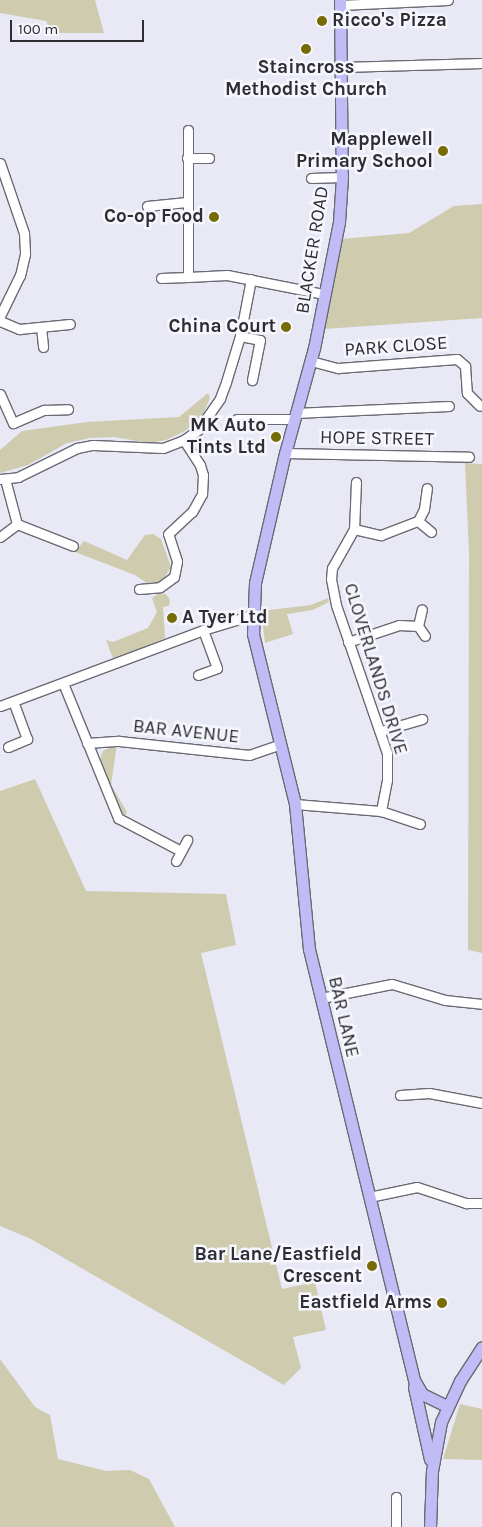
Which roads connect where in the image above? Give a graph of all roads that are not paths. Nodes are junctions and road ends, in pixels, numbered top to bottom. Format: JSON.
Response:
{"nodes":[{"id":1,"x":448,"y":0,"type":"edge"},
{"id":2,"x":340,"y":3,"type":"edge"},
{"id":3,"x":482,"y":63,"type":"edge"},
{"id":4,"x":342,"y":67,"type":"junction"},
{"id":5,"x":188,"y":130,"type":"dead end"},
{"id":6,"x":187,"y":158,"type":"junction"},
{"id":7,"x":209,"y":158,"type":"dead end"},
{"id":8,"x":0,"y":163,"type":"edge"},
{"id":9,"x":342,"y":177,"type":"junction"},
{"id":10,"x":311,"y":178,"type":"dead end"},
{"id":11,"x":187,"y":202,"type":"junction"},
{"id":12,"x":147,"y":206,"type":"dead end"},
{"id":13,"x":188,"y":276,"type":"junction"},
{"id":14,"x":161,"y":278,"type":"dead end"},
{"id":15,"x":251,"y":279,"type":"junction"},
{"id":16,"x":324,"y":294,"type":"junction"},
{"id":17,"x":0,"y":316,"type":"edge"},
{"id":18,"x":0,"y":321,"type":"edge"},
{"id":19,"x":70,"y":324,"type":"dead end"},
{"id":20,"x":41,"y":327,"type":"junction"},
{"id":21,"x":240,"y":336,"type":"junction"},
{"id":22,"x":43,"y":347,"type":"dead end"},
{"id":23,"x":311,"y":361,"type":"junction"},
{"id":24,"x":252,"y":380,"type":"dead end"},
{"id":25,"x":0,"y":394,"type":"edge"},
{"id":26,"x":449,"y":406,"type":"dead end"},
{"id":27,"x":480,"y":406,"type":"dead end"},
{"id":28,"x":68,"y":409,"type":"dead end"},
{"id":29,"x":294,"y":416,"type":"junction"},
{"id":30,"x":237,"y":419,"type":"dead end"},
{"id":31,"x":184,"y":440,"type":"junction"},
{"id":32,"x":284,"y":453,"type":"junction"},
{"id":33,"x":469,"y":457,"type":"dead end"},
{"id":34,"x":2,"y":479,"type":"edge"},
{"id":35,"x":356,"y":482,"type":"dead end"},
{"id":36,"x":427,"y":488,"type":"dead end"},
{"id":37,"x":418,"y":521,"type":"junction"},
{"id":38,"x":16,"y":524,"type":"junction"},
{"id":39,"x":354,"y":529,"type":"junction"},
{"id":40,"x":431,"y":532,"type":"dead end"},
{"id":41,"x":0,"y":537,"type":"edge"},
{"id":42,"x":73,"y":546,"type":"dead end"},
{"id":43,"x":139,"y":589,"type":"dead end"},
{"id":44,"x":422,"y":609,"type":"dead end"},
{"id":45,"x":252,"y":615,"type":"junction"},
{"id":46,"x":418,"y":626,"type":"junction"},
{"id":47,"x":203,"y":630,"type":"junction"},
{"id":48,"x":425,"y":636,"type":"dead end"},
{"id":49,"x":348,"y":642,"type":"junction"},
{"id":50,"x":198,"y":676,"type":"dead end"},
{"id":51,"x":63,"y":683,"type":"junction"},
{"id":52,"x":13,"y":701,"type":"junction"},
{"id":53,"x":0,"y":706,"type":"edge"},
{"id":54,"x":422,"y":719,"type":"dead end"},
{"id":55,"x":381,"y":731,"type":"junction"},
{"id":56,"x":87,"y":743,"type":"junction"},
{"id":57,"x":281,"y":744,"type":"junction"},
{"id":58,"x":8,"y":747,"type":"dead end"},
{"id":59,"x":295,"y":804,"type":"junction"},
{"id":60,"x":381,"y":811,"type":"junction"},
{"id":61,"x":420,"y":824,"type":"dead end"},
{"id":62,"x":187,"y":840,"type":"dead end"},
{"id":63,"x":181,"y":851,"type":"junction"},
{"id":64,"x":176,"y":861,"type":"dead end"},
{"id":65,"x":321,"y":998,"type":"junction"},
{"id":66,"x":482,"y":1004,"type":"edge"},
{"id":67,"x":400,"y":1095,"type":"dead end"},
{"id":68,"x":482,"y":1102,"type":"edge"},
{"id":69,"x":369,"y":1197,"type":"junction"},
{"id":70,"x":482,"y":1203,"type":"edge"},
{"id":71,"x":482,"y":1347,"type":"edge"},
{"id":72,"x":414,"y":1380,"type":"junction"},
{"id":73,"x":447,"y":1406,"type":"junction"},
{"id":74,"x":432,"y":1471,"type":"junction"},
{"id":75,"x":396,"y":1497,"type":"dead end"},
{"id":76,"x":396,"y":1527,"type":"edge"},
{"id":77,"x":430,"y":1527,"type":"edge"}],
"edges":[{"from":1,"to":2,"type":"street"},
{"from":2,"to":4,"type":"main road","name":"BLACKER ROAD"},
{"from":3,"to":4,"type":"street"},
{"from":4,"to":9,"type":"main road","name":"BLACKER ROAD"},
{"from":5,"to":6,"type":"street"},
{"from":6,"to":7,"type":"street"},
{"from":6,"to":11,"type":"street"},
{"from":8,"to":17,"type":"street"},
{"from":9,"to":10,"type":"street"},
{"from":9,"to":16,"type":"main road","name":"BLACKER ROAD"},
{"from":11,"to":12,"type":"street"},
{"from":11,"to":13,"type":"street"},
{"from":13,"to":14,"type":"street"},
{"from":13,"to":15,"type":"street"},
{"from":15,"to":16,"type":"street"},
{"from":15,"to":21,"type":"street"},
{"from":16,"to":23,"type":"main road","name":"BLACKER ROAD"},
{"from":18,"to":20,"type":"street"},
{"from":19,"to":20,"type":"street"},
{"from":20,"to":22,"type":"street"},
{"from":21,"to":24,"type":"street"},
{"from":21,"to":31,"type":"street"},
{"from":23,"to":27,"type":"street","name":"PARK CLOSE"},
{"from":23,"to":29,"type":"main road","name":"BLACKER ROAD"},
{"from":25,"to":28,"type":"street"},
{"from":26,"to":29,"type":"street"},
{"from":29,"to":30,"type":"street"},
{"from":29,"to":32,"type":"main road","name":"BLACKER ROAD"},
{"from":31,"to":34,"type":"street"},
{"from":31,"to":43,"type":"street"},
{"from":32,"to":33,"type":"street","name":"HOPE STREET"},
{"from":32,"to":45,"type":"main road","name":"BLACKER ROAD"},
{"from":34,"to":38,"type":"street"},
{"from":35,"to":39,"type":"street","name":"CLOVERLANDS DRIVE"},
{"from":36,"to":37,"type":"street"},
{"from":37,"to":39,"type":"street"},
{"from":37,"to":40,"type":"street"},
{"from":38,"to":41,"type":"street"},
{"from":38,"to":42,"type":"street"},
{"from":39,"to":49,"type":"street","name":"CLOVERLANDS DRIVE"},
{"from":44,"to":46,"type":"street"},
{"from":45,"to":47,"type":"street"},
{"from":45,"to":57,"type":"main road","name":"BAR LANE"},
{"from":46,"to":48,"type":"street"},
{"from":46,"to":49,"type":"street"},
{"from":47,"to":50,"type":"street"},
{"from":47,"to":51,"type":"street"},
{"from":49,"to":55,"type":"street","name":"CLOVERLANDS DRIVE"},
{"from":51,"to":52,"type":"street"},
{"from":51,"to":56,"type":"street"},
{"from":52,"to":53,"type":"street"},
{"from":52,"to":58,"type":"street"},
{"from":54,"to":55,"type":"street"},
{"from":55,"to":60,"type":"street","name":"CLOVERLANDS DRIVE"},
{"from":56,"to":57,"type":"street","name":"BAR AVENUE"},
{"from":56,"to":63,"type":"street"},
{"from":57,"to":59,"type":"main road","name":"BAR LANE"},
{"from":59,"to":60,"type":"street"},
{"from":59,"to":65,"type":"main road","name":"BAR LANE"},
{"from":60,"to":61,"type":"street"},
{"from":62,"to":63,"type":"street"},
{"from":63,"to":64,"type":"street"},
{"from":65,"to":66,"type":"street"},
{"from":65,"to":69,"type":"main road","name":"BAR LANE"},
{"from":67,"to":68,"type":"street"},
{"from":69,"to":70,"type":"street"},
{"from":69,"to":72,"type":"main road","name":"BAR LANE"},
{"from":71,"to":73,"type":"main road"},
{"from":72,"to":73,"type":"main road","name":"BAR LANE"},
{"from":72,"to":74,"type":"main road"},
{"from":73,"to":74,"type":"main road"},
{"from":74,"to":77,"type":"main road"},
{"from":75,"to":76,"type":"street"}]}
